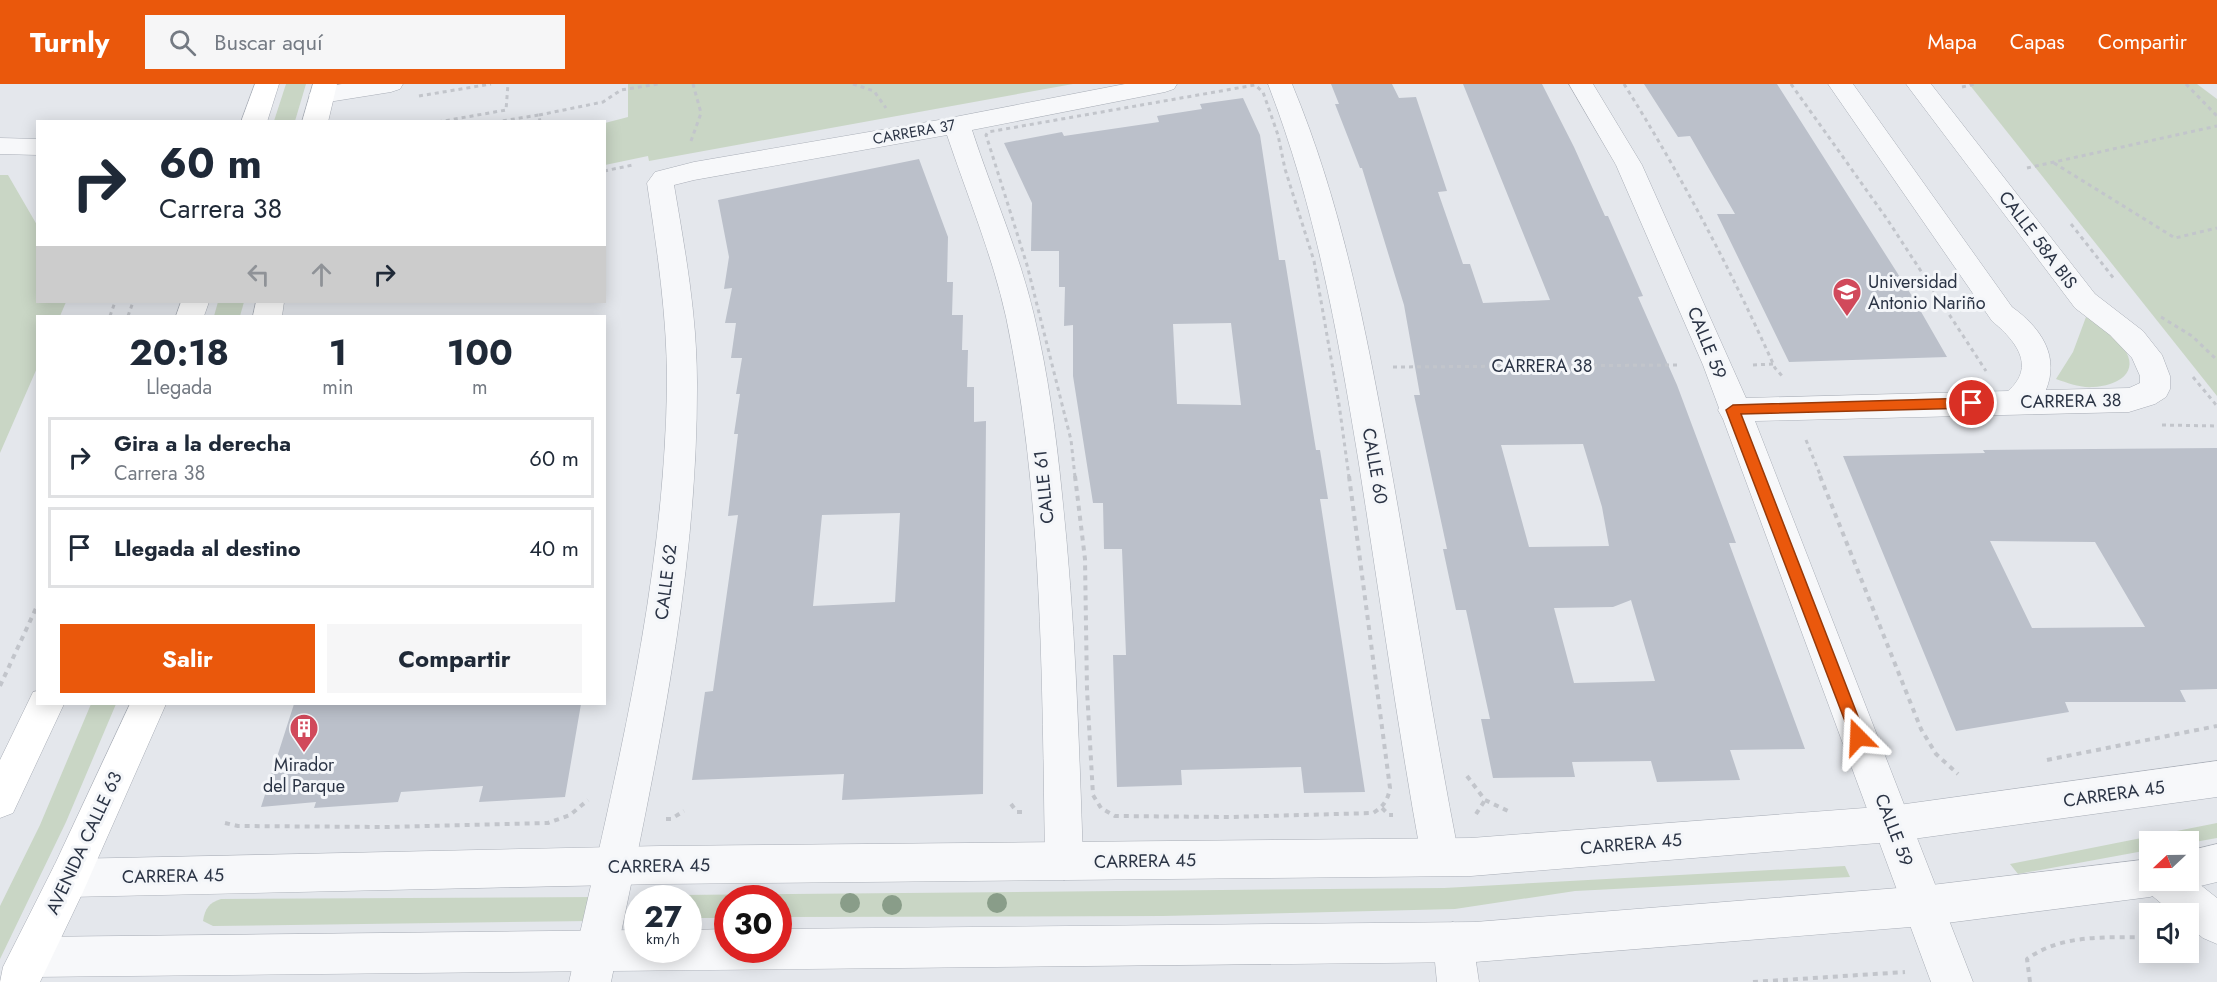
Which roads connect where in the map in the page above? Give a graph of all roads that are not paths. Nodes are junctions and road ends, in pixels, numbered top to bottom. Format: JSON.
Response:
{"nodes":[{"id":1,"x":267,"y":84,"type":"edge"},
{"id":2,"x":391,"y":84,"type":"edge"},
{"id":3,"x":1165,"y":84,"type":"edge"},
{"id":4,"x":1280,"y":84,"type":"edge"},
{"id":5,"x":1581,"y":84,"type":"edge"},
{"id":6,"x":1840,"y":84,"type":"edge"},
{"id":7,"x":1918,"y":84,"type":"edge"},
{"id":8,"x":323,"y":89,"type":"edge"},
{"id":9,"x":255,"y":120,"type":"edge"},
{"id":10,"x":315,"y":120,"type":"edge"},
{"id":11,"x":957,"y":124,"type":"junction"},
{"id":12,"x":0,"y":146,"type":"edge"},
{"id":13,"x":36,"y":147,"type":"edge"},
{"id":14,"x":666,"y":171,"type":"joint"},
{"id":15,"x":2156,"y":389,"type":"joint"},
{"id":16,"x":2016,"y":402,"type":"junction"},
{"id":17,"x":1733,"y":410,"type":"junction"},
{"id":18,"x":46,"y":705,"type":"edge"},
{"id":19,"x":148,"y":705,"type":"edge"},
{"id":20,"x":2217,"y":779,"type":"edge"},
{"id":21,"x":0,"y":800,"type":"edge"},
{"id":22,"x":1892,"y":824,"type":"junction"},
{"id":23,"x":1440,"y":856,"type":"junction"},
{"id":24,"x":1064,"y":861,"type":"junction"},
{"id":25,"x":2217,"y":863,"type":"edge"},
{"id":26,"x":614,"y":867,"type":"junction"},
{"id":27,"x":2199,"y":867,"type":"edge"},
{"id":28,"x":69,"y":878,"type":"junction"},
{"id":29,"x":2139,"y":879,"type":"edge"},
{"id":30,"x":2177,"y":891,"type":"edge"},
{"id":31,"x":1923,"y":906,"type":"junction"},
{"id":32,"x":2217,"y":924,"type":"edge"},
{"id":33,"x":1453,"y":942,"type":"junction"},
{"id":34,"x":593,"y":966,"type":"edge"},
{"id":35,"x":24,"y":970,"type":"edge"},
{"id":36,"x":1458,"y":982,"type":"edge"},
{"id":37,"x":1952,"y":982,"type":"edge"}],
"edges":[{"from":1,"to":9,"type":"main road"},
{"from":2,"to":8,"type":"street"},
{"from":3,"to":11,"type":"street","name":"CARRERA 37"},
{"from":4,"to":23,"type":"street","name":"CALLE 60"},
{"from":5,"to":17,"type":"street","name":"CALLE 59"},
{"from":6,"to":16,"type":"street"},
{"from":7,"to":15,"type":"street","name":"CALLE 58A BIS"},
{"from":8,"to":10,"type":"main road"},
{"from":11,"to":14,"type":"street","name":"CARRERA 37"},
{"from":11,"to":24,"type":"street","name":"CALLE 61"},
{"from":12,"to":13,"type":"street"},
{"from":14,"to":26,"type":"street","name":"CALLE 62"},
{"from":15,"to":16,"type":"street","name":"CARRERA 38"},
{"from":16,"to":17,"type":"street","name":"CARRERA 38"},
{"from":17,"to":22,"type":"street","name":"CALLE 59"},
{"from":18,"to":21,"type":"main road"},
{"from":19,"to":28,"type":"main road","name":"AVENIDA CALLE 63"},
{"from":20,"to":22,"type":"street","name":"CARRERA 45"},
{"from":22,"to":23,"type":"street","name":"CARRERA 45"},
{"from":22,"to":31,"type":"street","name":"CALLE 59"},
{"from":23,"to":24,"type":"street","name":"CARRERA 45"},
{"from":24,"to":26,"type":"street","name":"CARRERA 45"},
{"from":25,"to":27,"type":"street"},
{"from":26,"to":28,"type":"street","name":"CARRERA 45"},
{"from":26,"to":34,"type":"street","name":"CALLE 62"},
{"from":28,"to":35,"type":"main road","name":"AVENIDA CALLE 63"},
{"from":29,"to":31,"type":"street"},
{"from":30,"to":32,"type":"street"},
{"from":31,"to":33,"type":"street"},
{"from":31,"to":37,"type":"street","name":"CALLE 59"},
{"from":33,"to":34,"type":"street"},
{"from":33,"to":36,"type":"street"},
{"from":34,"to":35,"type":"street"}]}
